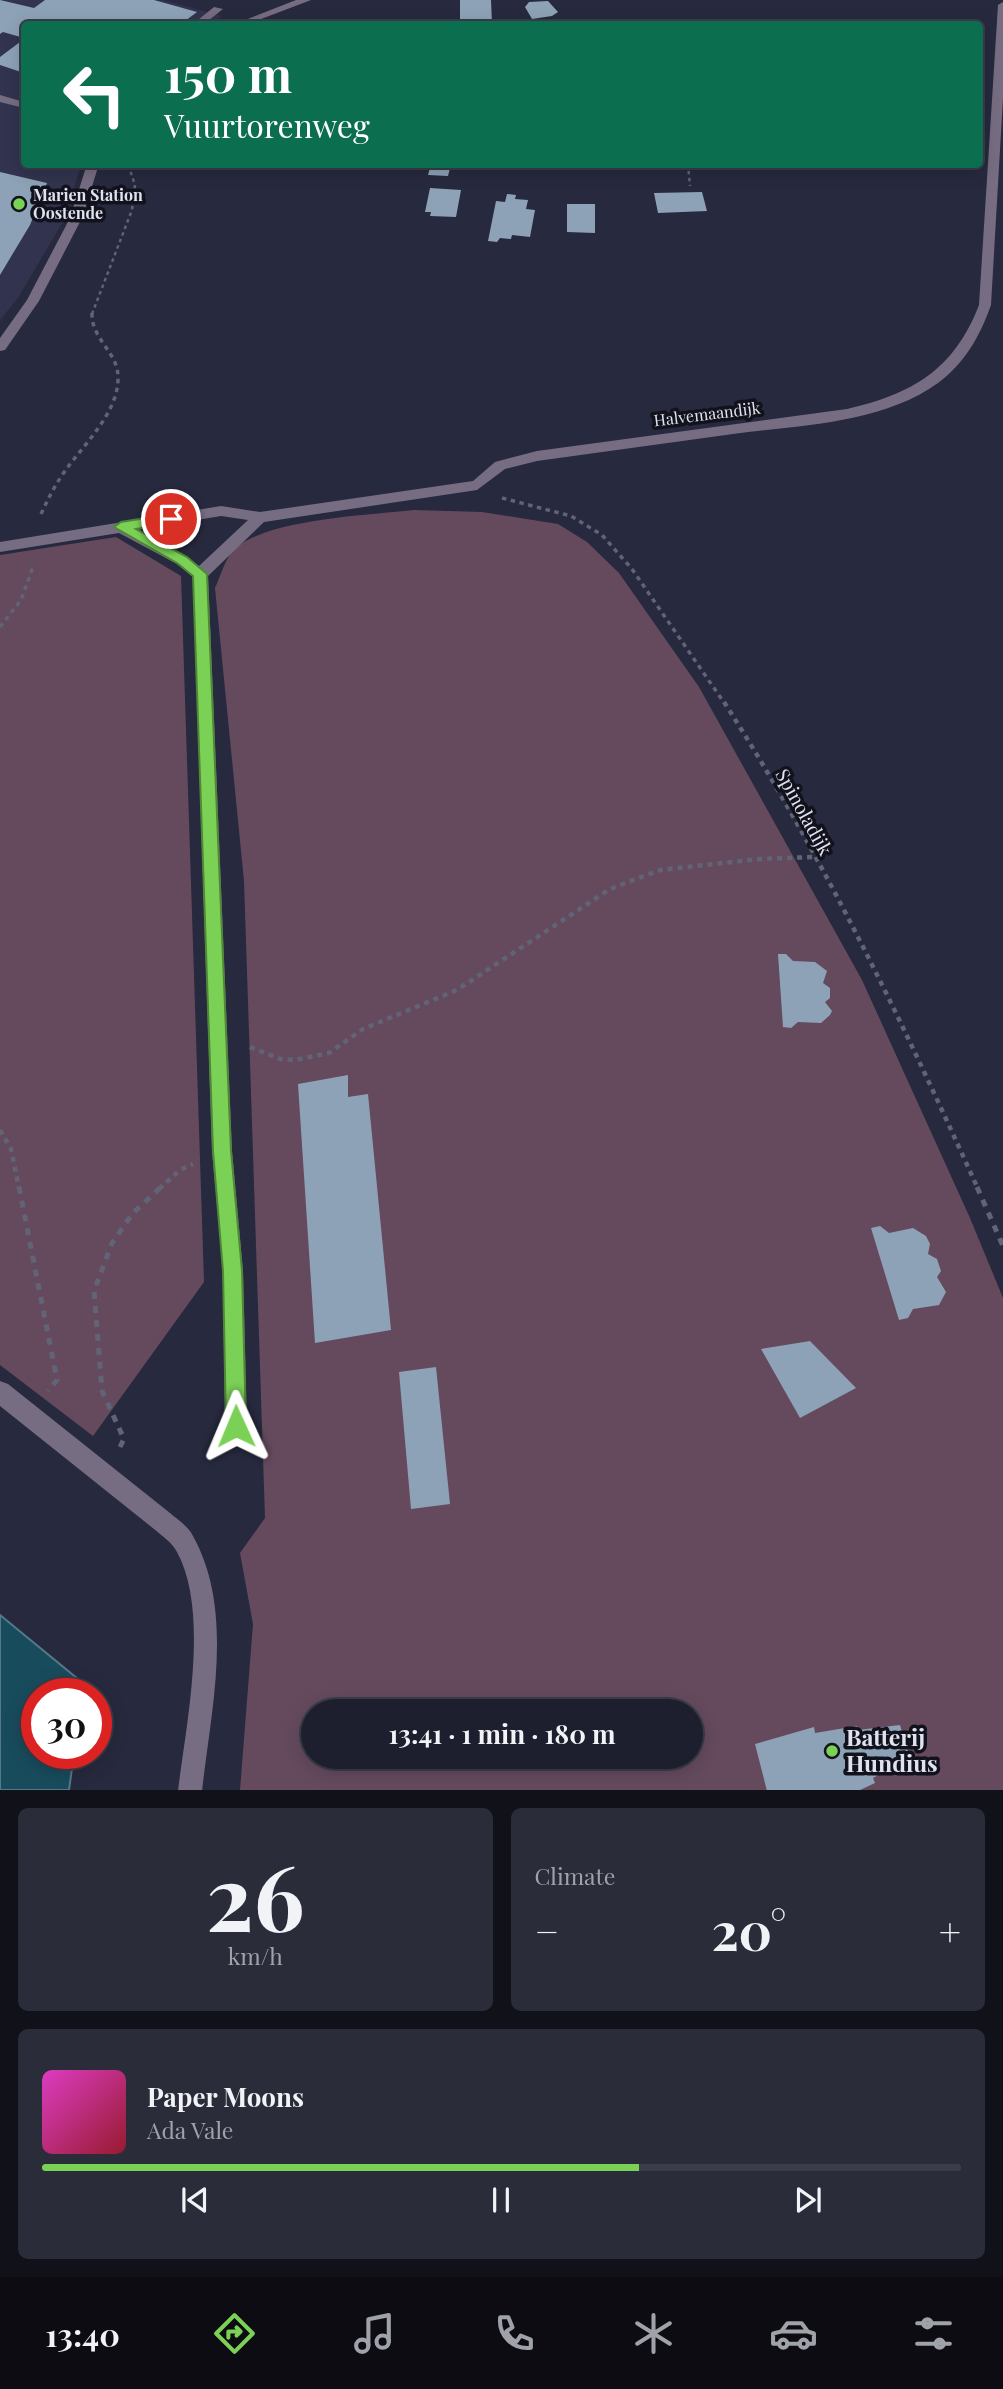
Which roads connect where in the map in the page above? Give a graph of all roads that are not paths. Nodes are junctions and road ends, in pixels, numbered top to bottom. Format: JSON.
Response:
{"nodes":[{"id":1,"x":306,"y":0,"type":"edge"},
{"id":2,"x":1003,"y":5,"type":"edge"},
{"id":3,"x":218,"y":9,"type":"dead end"},
{"id":4,"x":202,"y":21,"type":"edge"},
{"id":5,"x":248,"y":21,"type":"edge"},
{"id":6,"x":0,"y":98,"type":"edge"},
{"id":7,"x":21,"y":104,"type":"edge"},
{"id":8,"x":92,"y":168,"type":"edge"},
{"id":9,"x":0,"y":347,"type":"edge"},
{"id":10,"x":260,"y":517,"type":"junction"},
{"id":11,"x":121,"y":527,"type":"junction"},
{"id":12,"x":0,"y":547,"type":"edge"},
{"id":13,"x":200,"y":574,"type":"junction"},
{"id":14,"x":0,"y":1392,"type":"edge"},
{"id":15,"x":236,"y":1426,"type":"dead end"},
{"id":16,"x":190,"y":1790,"type":"edge"}],
"edges":[{"from":1,"to":5,"type":"street"},
{"from":2,"to":10,"type":"street","name":"Halvemaandijk"},
{"from":3,"to":4,"type":"street"},
{"from":6,"to":7,"type":"street"},
{"from":8,"to":9,"type":"street"},
{"from":10,"to":11,"type":"street","name":"Halvemaandijk"},
{"from":10,"to":13,"type":"street"},
{"from":11,"to":12,"type":"street","name":"Halvemaandijk"},
{"from":11,"to":13,"type":"street"},
{"from":13,"to":15,"type":"street"},
{"from":14,"to":16,"type":"street"}]}
